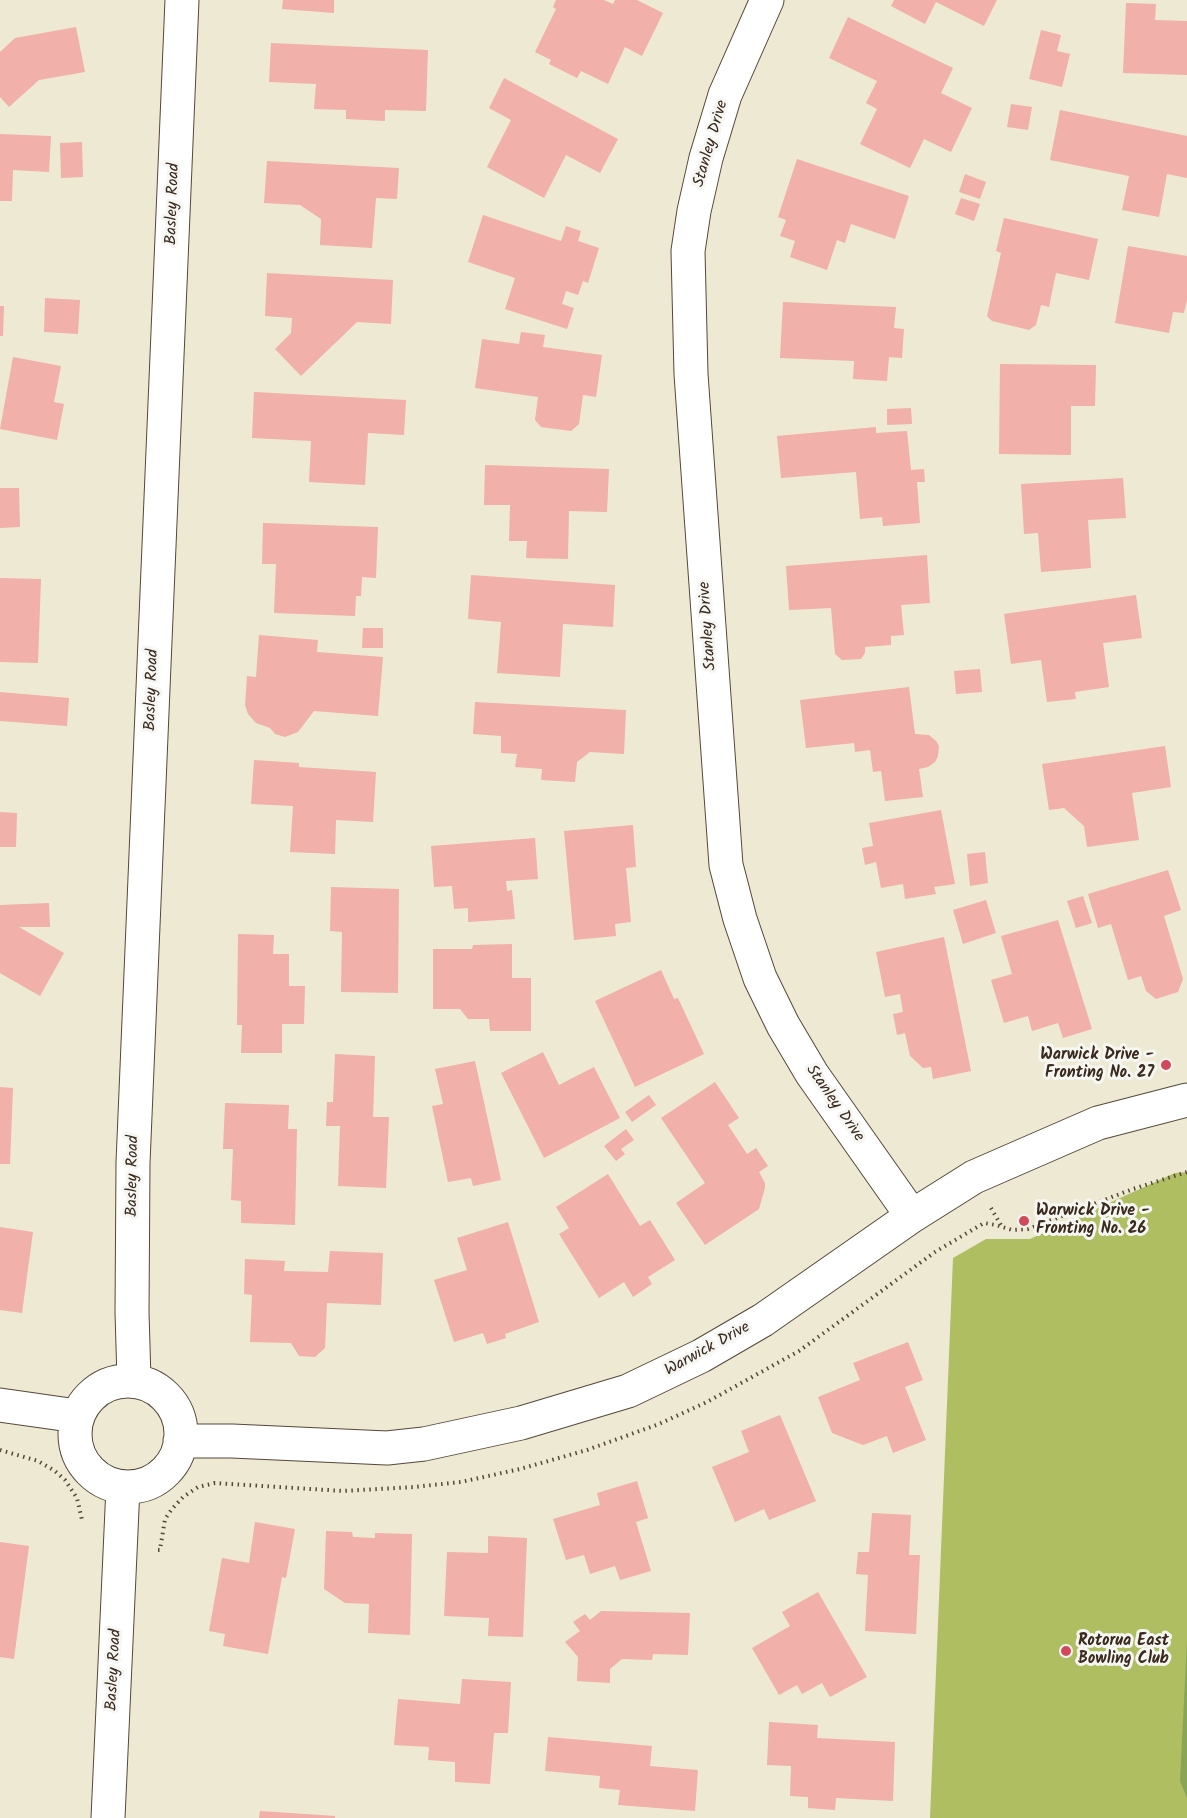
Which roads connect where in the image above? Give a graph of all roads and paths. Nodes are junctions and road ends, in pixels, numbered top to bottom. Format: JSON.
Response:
{"nodes":[{"id":1,"x":183,"y":0,"type":"edge"},
{"id":2,"x":767,"y":0,"type":"edge"},
{"id":3,"x":1187,"y":1100,"type":"edge"},
{"id":4,"x":989,"y":1204,"type":"dead end"},
{"id":5,"x":912,"y":1216,"type":"junction"},
{"id":6,"x":1002,"y":1227,"type":"dead end"},
{"id":7,"x":134,"y":1380,"type":"junction"},
{"id":8,"x":0,"y":1405,"type":"edge"},
{"id":9,"x":77,"y":1416,"type":"junction"},
{"id":10,"x":180,"y":1441,"type":"junction"},
{"id":11,"x":0,"y":1450,"type":"edge"},
{"id":12,"x":123,"y":1487,"type":"junction"},
{"id":13,"x":82,"y":1528,"type":"dead end"},
{"id":14,"x":108,"y":1818,"type":"edge"}],
"edges":[{"from":1,"to":7,"type":"street","name":"Basley Road"},
{"from":2,"to":5,"type":"street","name":"Stanley Drive"},
{"from":3,"to":5,"type":"street","name":"Warwick Drive"},
{"from":4,"to":6,"type":"path"},
{"from":5,"to":10,"type":"street","name":"Warwick Drive"},
{"from":7,"to":9,"type":"street"},
{"from":7,"to":10,"type":"street"},
{"from":8,"to":9,"type":"street"},
{"from":9,"to":12,"type":"street"},
{"from":10,"to":12,"type":"street"},
{"from":11,"to":13,"type":"path"},
{"from":12,"to":14,"type":"street","name":"Basley Road"}]}
